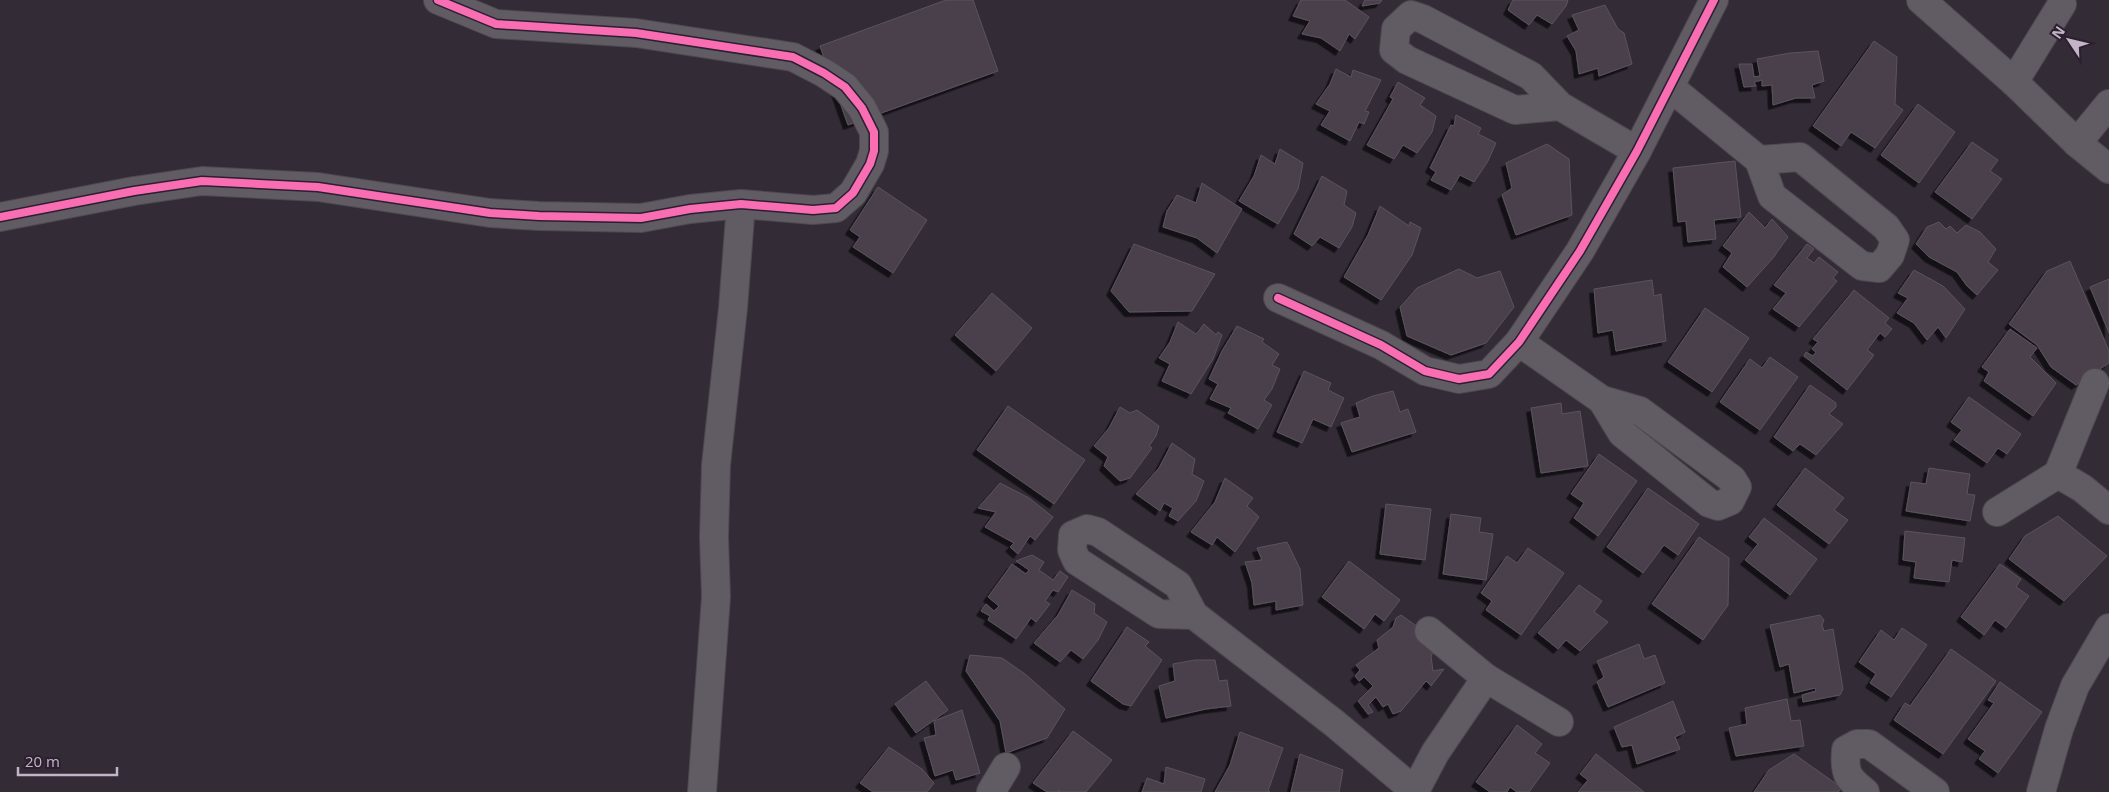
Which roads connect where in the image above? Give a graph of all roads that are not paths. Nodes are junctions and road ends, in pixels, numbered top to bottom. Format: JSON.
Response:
{"nodes":[{"id":1,"x":438,"y":0,"type":"edge"},
{"id":2,"x":1714,"y":0,"type":"edge"},
{"id":3,"x":1921,"y":0,"type":"edge"},
{"id":4,"x":2062,"y":4,"type":"dead end"},
{"id":5,"x":2014,"y":82,"type":"junction"},
{"id":6,"x":1671,"y":88,"type":"junction"},
{"id":7,"x":2109,"y":104,"type":"edge"},
{"id":8,"x":1560,"y":106,"type":"junction"},
{"id":9,"x":2077,"y":143,"type":"junction"},
{"id":10,"x":1637,"y":151,"type":"junction"},
{"id":11,"x":1759,"y":160,"type":"junction"},
{"id":12,"x":2109,"y":169,"type":"edge"},
{"id":13,"x":741,"y":204,"type":"junction"},
{"id":14,"x":0,"y":216,"type":"edge"},
{"id":15,"x":1278,"y":298,"type":"dead end"},
{"id":16,"x":1519,"y":342,"type":"junction"},
{"id":17,"x":2095,"y":383,"type":"dead end"},
{"id":18,"x":1602,"y":400,"type":"junction"},
{"id":19,"x":2058,"y":474,"type":"junction"},
{"id":20,"x":2109,"y":510,"type":"edge"},
{"id":21,"x":1997,"y":512,"type":"dead end"},
{"id":22,"x":1194,"y":615,"type":"dead end"},
{"id":23,"x":2109,"y":628,"type":"edge"},
{"id":24,"x":1429,"y":631,"type":"dead end"},
{"id":25,"x":1486,"y":678,"type":"junction"},
{"id":26,"x":1559,"y":722,"type":"dead end"},
{"id":27,"x":1006,"y":767,"type":"dead end"},
{"id":28,"x":702,"y":792,"type":"edge"},
{"id":29,"x":991,"y":792,"type":"edge"},
{"id":30,"x":1416,"y":792,"type":"edge"},
{"id":31,"x":1865,"y":792,"type":"edge"},
{"id":32,"x":1935,"y":792,"type":"edge"},
{"id":33,"x":2041,"y":792,"type":"edge"}],
"edges":[{"from":1,"to":13,"type":"street"},
{"from":2,"to":6,"type":"street"},
{"from":3,"to":5,"type":"street"},
{"from":4,"to":5,"type":"street"},
{"from":5,"to":9,"type":"street"},
{"from":6,"to":10,"type":"street"},
{"from":6,"to":11,"type":"street"},
{"from":7,"to":9,"type":"street"},
{"from":8,"to":8,"type":"street"},
{"from":8,"to":10,"type":"street"},
{"from":9,"to":12,"type":"street"},
{"from":10,"to":16,"type":"street"},
{"from":11,"to":11,"type":"street"},
{"from":13,"to":14,"type":"street"},
{"from":13,"to":28,"type":"street"},
{"from":15,"to":16,"type":"street"},
{"from":16,"to":18,"type":"street"},
{"from":17,"to":19,"type":"street"},
{"from":18,"to":18,"type":"street"},
{"from":19,"to":20,"type":"street"},
{"from":19,"to":21,"type":"street"},
{"from":22,"to":30,"type":"street"},
{"from":23,"to":33,"type":"street"},
{"from":24,"to":25,"type":"street"},
{"from":25,"to":26,"type":"street"},
{"from":25,"to":30,"type":"street"},
{"from":27,"to":29,"type":"street"},
{"from":31,"to":32,"type":"street"}]}
